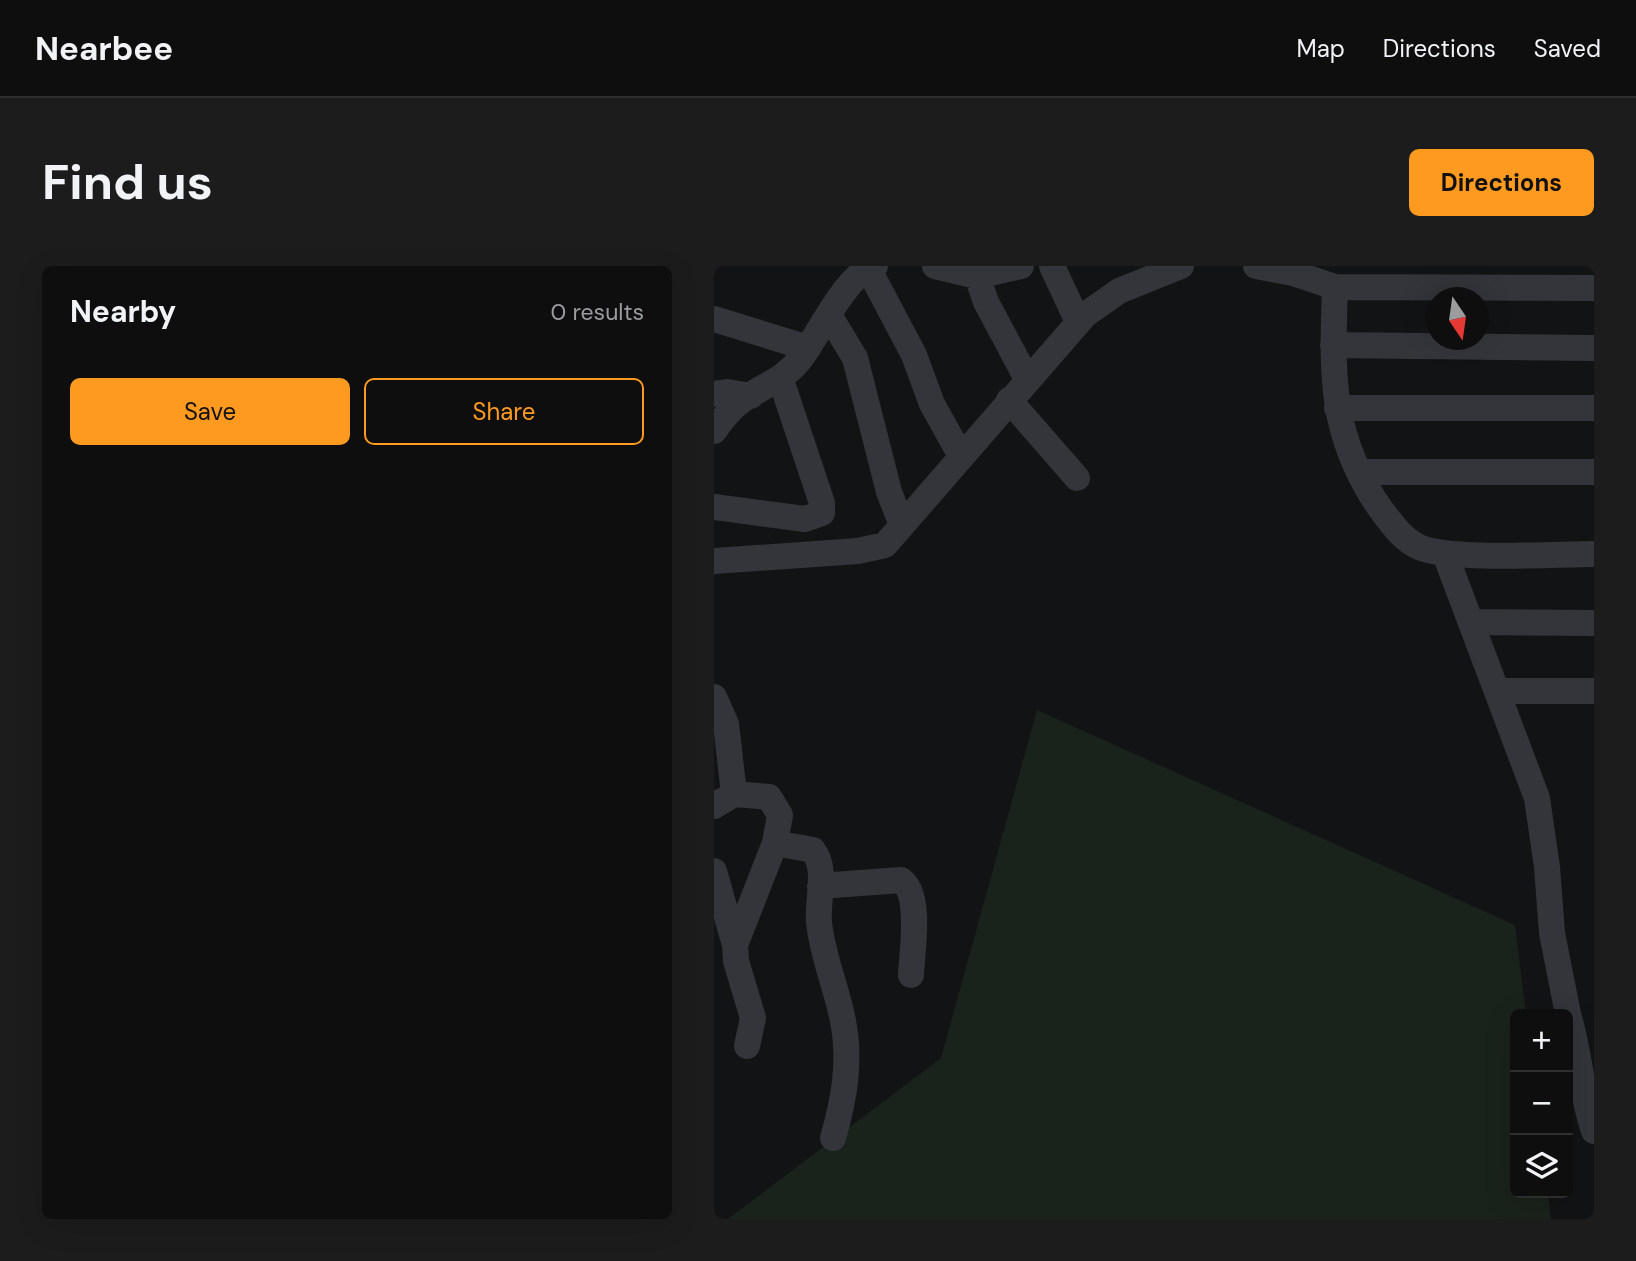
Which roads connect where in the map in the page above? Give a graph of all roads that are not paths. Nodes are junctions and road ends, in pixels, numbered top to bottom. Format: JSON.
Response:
{"nodes":[{"id":1,"x":935,"y":266,"type":"edge"},
{"id":2,"x":1021,"y":266,"type":"edge"},
{"id":3,"x":1052,"y":266,"type":"edge"},
{"id":4,"x":1181,"y":266,"type":"edge"},
{"id":5,"x":1256,"y":266,"type":"edge"},
{"id":6,"x":870,"y":267,"type":"edge"},
{"id":7,"x":983,"y":272,"type":"edge"},
{"id":8,"x":1335,"y":288,"type":"junction"},
{"id":9,"x":1594,"y":288,"type":"edge"},
{"id":10,"x":829,"y":316,"type":"junction"},
{"id":11,"x":714,"y":319,"type":"edge"},
{"id":12,"x":1078,"y":323,"type":"junction"},
{"id":13,"x":1333,"y":345,"type":"junction"},
{"id":14,"x":808,"y":348,"type":"junction"},
{"id":15,"x":1594,"y":348,"type":"edge"},
{"id":16,"x":1027,"y":379,"type":"junction"},
{"id":17,"x":781,"y":380,"type":"junction"},
{"id":18,"x":714,"y":394,"type":"edge"},
{"id":19,"x":751,"y":396,"type":"junction"},
{"id":20,"x":1009,"y":400,"type":"junction"},
{"id":21,"x":1337,"y":408,"type":"junction"},
{"id":22,"x":1594,"y":408,"type":"edge"},
{"id":23,"x":714,"y":431,"type":"edge"},
{"id":24,"x":961,"y":456,"type":"junction"},
{"id":25,"x":1360,"y":472,"type":"junction"},
{"id":26,"x":1594,"y":472,"type":"edge"},
{"id":27,"x":1077,"y":478,"type":"dead end"},
{"id":28,"x":714,"y":507,"type":"edge"},
{"id":29,"x":902,"y":525,"type":"junction"},
{"id":30,"x":1445,"y":554,"type":"junction"},
{"id":31,"x":1594,"y":554,"type":"edge"},
{"id":32,"x":714,"y":561,"type":"edge"},
{"id":33,"x":1472,"y":622,"type":"junction"},
{"id":34,"x":1594,"y":623,"type":"edge"},
{"id":35,"x":1498,"y":691,"type":"junction"},
{"id":36,"x":1594,"y":691,"type":"edge"},
{"id":37,"x":714,"y":697,"type":"edge"},
{"id":38,"x":724,"y":800,"type":"edge"},
{"id":39,"x":775,"y":843,"type":"junction"},
{"id":40,"x":714,"y":871,"type":"edge"},
{"id":41,"x":820,"y":886,"type":"junction"},
{"id":42,"x":735,"y":945,"type":"junction"},
{"id":43,"x":911,"y":975,"type":"dead end"},
{"id":44,"x":1567,"y":1009,"type":"edge"},
{"id":45,"x":1573,"y":1029,"type":"edge"},
{"id":46,"x":747,"y":1046,"type":"dead end"},
{"id":47,"x":1594,"y":1131,"type":"edge"},
{"id":48,"x":833,"y":1138,"type":"dead end"}],
"edges":[{"from":1,"to":7,"type":"street"},
{"from":2,"to":7,"type":"street"},
{"from":3,"to":12,"type":"street"},
{"from":4,"to":12,"type":"street"},
{"from":5,"to":8,"type":"street"},
{"from":6,"to":10,"type":"street"},
{"from":6,"to":24,"type":"street"},
{"from":7,"to":16,"type":"street"},
{"from":8,"to":9,"type":"street"},
{"from":8,"to":13,"type":"street"},
{"from":10,"to":14,"type":"street"},
{"from":10,"to":29,"type":"street"},
{"from":11,"to":14,"type":"street"},
{"from":12,"to":16,"type":"street"},
{"from":13,"to":15,"type":"street"},
{"from":13,"to":21,"type":"street"},
{"from":14,"to":17,"type":"street"},
{"from":16,"to":20,"type":"street"},
{"from":17,"to":19,"type":"street"},
{"from":17,"to":28,"type":"street"},
{"from":18,"to":19,"type":"street"},
{"from":19,"to":23,"type":"street"},
{"from":20,"to":24,"type":"street"},
{"from":20,"to":27,"type":"street"},
{"from":21,"to":22,"type":"street"},
{"from":21,"to":25,"type":"street"},
{"from":24,"to":29,"type":"street"},
{"from":25,"to":26,"type":"street"},
{"from":25,"to":30,"type":"street"},
{"from":29,"to":32,"type":"street"},
{"from":30,"to":31,"type":"street"},
{"from":30,"to":33,"type":"street"},
{"from":33,"to":34,"type":"street"},
{"from":33,"to":35,"type":"street"},
{"from":35,"to":36,"type":"street"},
{"from":35,"to":44,"type":"street"},
{"from":37,"to":38,"type":"street"},
{"from":38,"to":39,"type":"street"},
{"from":39,"to":41,"type":"street"},
{"from":39,"to":42,"type":"street"},
{"from":40,"to":42,"type":"street"},
{"from":41,"to":43,"type":"street"},
{"from":41,"to":48,"type":"street"},
{"from":42,"to":46,"type":"street"},
{"from":45,"to":47,"type":"street"}]}
